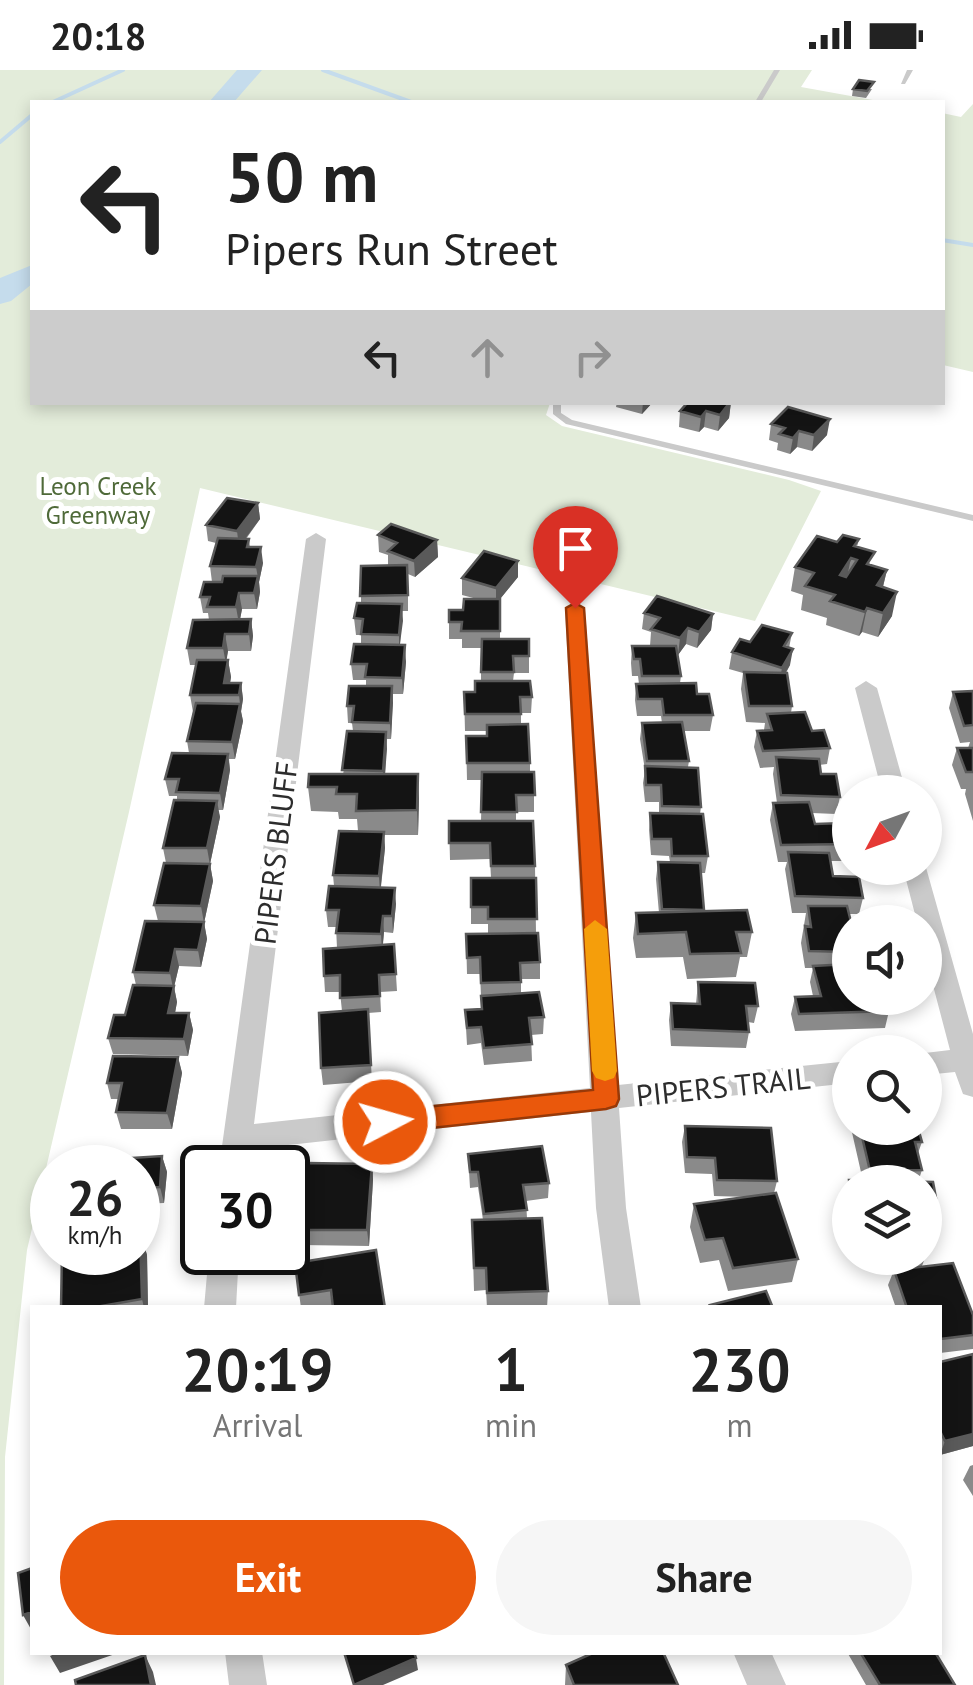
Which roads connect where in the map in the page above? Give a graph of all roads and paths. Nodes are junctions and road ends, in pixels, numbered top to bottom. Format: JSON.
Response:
{"nodes":[{"id":1,"x":777,"y":70,"type":"edge"},
{"id":2,"x":910,"y":70,"type":"edge"},
{"id":3,"x":903,"y":83,"type":"dead end"},
{"id":4,"x":759,"y":100,"type":"edge"},
{"id":5,"x":557,"y":405,"type":"edge"},
{"id":6,"x":973,"y":518,"type":"edge"},
{"id":7,"x":316,"y":539,"type":"dead end"},
{"id":8,"x":575,"y":608,"type":"dead end"},
{"id":9,"x":866,"y":688,"type":"dead end"},
{"id":10,"x":889,"y":775,"type":"edge"},
{"id":11,"x":920,"y":885,"type":"edge"},
{"id":12,"x":942,"y":1065,"type":"edge"},
{"id":13,"x":971,"y":1068,"type":"edge"},
{"id":14,"x":832,"y":1074,"type":"edge"},
{"id":15,"x":606,"y":1099,"type":"junction"},
{"id":16,"x":238,"y":1138,"type":"junction"},
{"id":17,"x":237,"y":1145,"type":"edge"},
{"id":18,"x":222,"y":1275,"type":"edge"},
{"id":19,"x":220,"y":1305,"type":"edge"},
{"id":20,"x":625,"y":1305,"type":"edge"},
{"id":21,"x":243,"y":1655,"type":"edge"},
{"id":22,"x":752,"y":1655,"type":"edge"},
{"id":23,"x":248,"y":1685,"type":"edge"},
{"id":24,"x":767,"y":1685,"type":"edge"}],
"edges":[{"from":1,"to":4,"type":"lane"},
{"from":2,"to":3,"type":"lane"},
{"from":5,"to":6,"type":"lane"},
{"from":7,"to":16,"type":"street","name":"PIPERS BLUFF"},
{"from":8,"to":15,"type":"street"},
{"from":9,"to":10,"type":"street"},
{"from":11,"to":13,"type":"street"},
{"from":12,"to":13,"type":"street"},
{"from":14,"to":15,"type":"street","name":"PIPERS TRAIL"},
{"from":15,"to":16,"type":"street","name":"PIPERS TRAIL"},
{"from":15,"to":20,"type":"street"},
{"from":16,"to":17,"type":"street","name":"PIPERS BLUFF"},
{"from":18,"to":19,"type":"street"},
{"from":21,"to":23,"type":"street"},
{"from":22,"to":24,"type":"street"}]}
